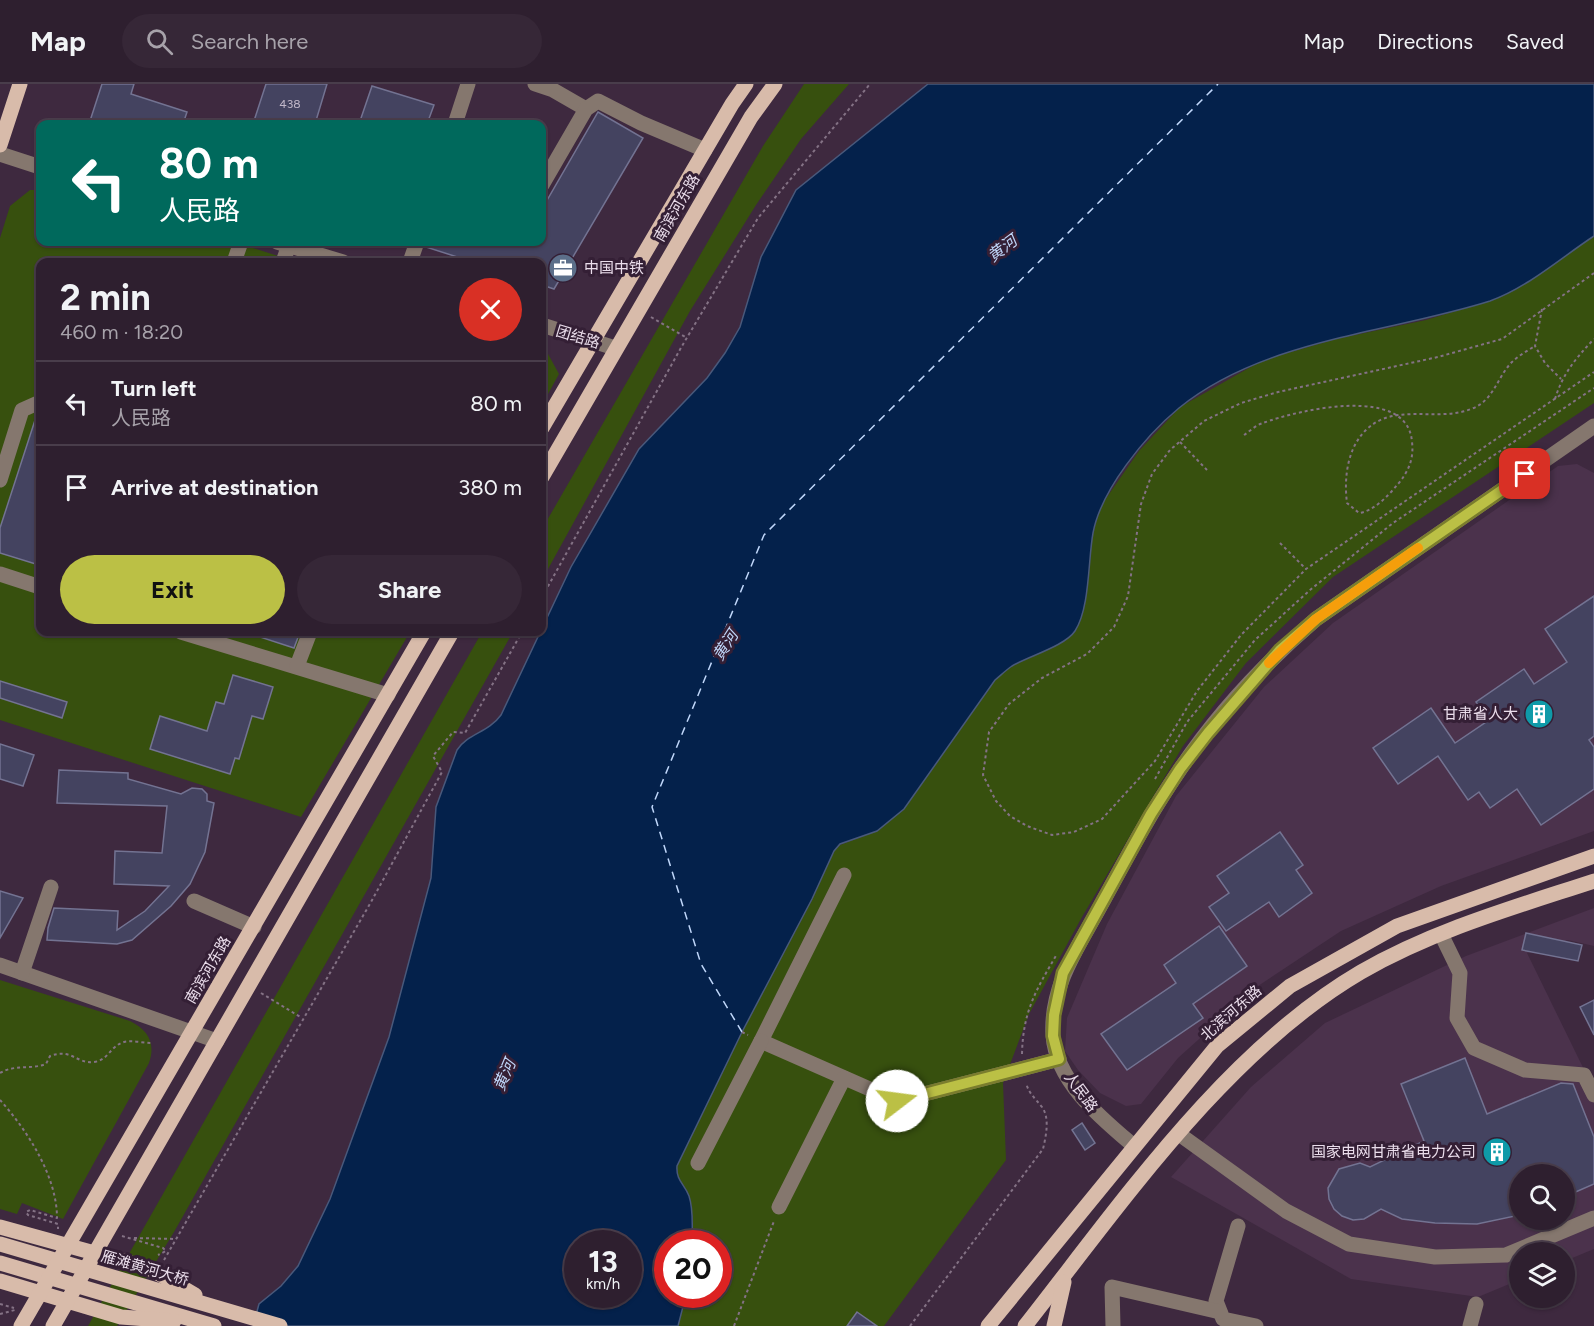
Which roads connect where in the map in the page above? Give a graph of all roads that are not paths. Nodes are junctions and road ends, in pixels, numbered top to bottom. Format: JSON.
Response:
{"nodes":[{"id":1,"x":20,"y":84,"type":"edge"},
{"id":2,"x":468,"y":84,"type":"edge"},
{"id":3,"x":536,"y":84,"type":"edge"},
{"id":4,"x":746,"y":84,"type":"edge"},
{"id":5,"x":776,"y":84,"type":"edge"},
{"id":6,"x":586,"y":109,"type":"junction"},
{"id":7,"x":456,"y":120,"type":"edge"},
{"id":8,"x":0,"y":146,"type":"edge"},
{"id":9,"x":705,"y":150,"type":"junction"},
{"id":10,"x":0,"y":154,"type":"edge"},
{"id":11,"x":36,"y":166,"type":"edge"},
{"id":12,"x":546,"y":178,"type":"edge"},
{"id":13,"x":292,"y":246,"type":"edge"},
{"id":14,"x":330,"y":258,"type":"edge"},
{"id":15,"x":546,"y":326,"type":"edge"},
{"id":16,"x":592,"y":341,"type":"junction"},
{"id":17,"x":615,"y":348,"type":"junction"},
{"id":18,"x":36,"y":404,"type":"edge"},
{"id":19,"x":546,"y":421,"type":"edge"},
{"id":20,"x":1592,"y":432,"type":"edge"},
{"id":21,"x":546,"y":470,"type":"edge"},
{"id":22,"x":0,"y":480,"type":"edge"},
{"id":23,"x":0,"y":574,"type":"edge"},
{"id":24,"x":36,"y":586,"type":"edge"},
{"id":25,"x":195,"y":636,"type":"edge"},
{"id":26,"x":308,"y":636,"type":"edge"},
{"id":27,"x":422,"y":636,"type":"edge"},
{"id":28,"x":450,"y":636,"type":"edge"},
{"id":29,"x":297,"y":666,"type":"junction"},
{"id":30,"x":388,"y":695,"type":"junction"},
{"id":31,"x":1594,"y":856,"type":"edge"},
{"id":32,"x":844,"y":875,"type":"dead end"},
{"id":33,"x":1594,"y":881,"type":"edge"},
{"id":34,"x":51,"y":887,"type":"dead end"},
{"id":35,"x":194,"y":901,"type":"dead end"},
{"id":36,"x":254,"y":927,"type":"junction"},
{"id":37,"x":1441,"y":934,"type":"junction"},
{"id":38,"x":0,"y":965,"type":"edge"},
{"id":39,"x":21,"y":972,"type":"junction"},
{"id":40,"x":193,"y":1034,"type":"junction"},
{"id":41,"x":218,"y":1041,"type":"junction"},
{"id":42,"x":761,"y":1041,"type":"junction"},
{"id":43,"x":1059,"y":1059,"type":"junction"},
{"id":44,"x":844,"y":1078,"type":"junction"},
{"id":45,"x":1594,"y":1095,"type":"edge"},
{"id":46,"x":1179,"y":1134,"type":"junction"},
{"id":47,"x":1134,"y":1146,"type":"junction"},
{"id":48,"x":698,"y":1163,"type":"dead end"},
{"id":49,"x":779,"y":1207,"type":"road end"},
{"id":50,"x":1594,"y":1218,"type":"edge"},
{"id":51,"x":1238,"y":1226,"type":"dead end"},
{"id":52,"x":0,"y":1227,"type":"edge"},
{"id":53,"x":0,"y":1244,"type":"edge"},
{"id":54,"x":0,"y":1263,"type":"edge"},
{"id":55,"x":1067,"y":1273,"type":"junction"},
{"id":56,"x":0,"y":1281,"type":"edge"},
{"id":57,"x":1476,"y":1304,"type":"dead end"},
{"id":58,"x":216,"y":1307,"type":"junction"},
{"id":59,"x":1220,"y":1311,"type":"junction"},
{"id":60,"x":210,"y":1325,"type":"edge"},
{"id":61,"x":21,"y":1326,"type":"edge"},
{"id":62,"x":53,"y":1326,"type":"edge"},
{"id":63,"x":280,"y":1326,"type":"edge"},
{"id":64,"x":988,"y":1326,"type":"edge"},
{"id":65,"x":1025,"y":1326,"type":"edge"},
{"id":66,"x":1054,"y":1326,"type":"edge"},
{"id":67,"x":1113,"y":1326,"type":"edge"},
{"id":68,"x":1256,"y":1326,"type":"edge"},
{"id":69,"x":1470,"y":1326,"type":"edge"}],
"edges":[{"from":1,"to":8,"type":"main road"},
{"from":2,"to":7,"type":"street"},
{"from":3,"to":6,"type":"street"},
{"from":4,"to":9,"type":"main road","name":"南滨河东路"},
{"from":5,"to":17,"type":"main road","name":"南滨河东路"},
{"from":6,"to":9,"type":"street"},
{"from":6,"to":12,"type":"street"},
{"from":9,"to":16,"type":"main road","name":"南滨河东路"},
{"from":10,"to":11,"type":"street"},
{"from":13,"to":14,"type":"street"},
{"from":15,"to":16,"type":"street","name":"团结路"},
{"from":16,"to":17,"type":"street","name":"团结路"},
{"from":16,"to":19,"type":"main road","name":"南滨河东路"},
{"from":17,"to":21,"type":"main road","name":"南滨河东路"},
{"from":18,"to":22,"type":"street"},
{"from":20,"to":43,"type":"street","name":"人民路"},
{"from":23,"to":24,"type":"street"},
{"from":25,"to":29,"type":"street"},
{"from":26,"to":29,"type":"street"},
{"from":27,"to":30,"type":"main road","name":"南滨河东路"},
{"from":28,"to":41,"type":"main road"},
{"from":29,"to":30,"type":"street"},
{"from":30,"to":36,"type":"main road","name":"南滨河东路"},
{"from":31,"to":47,"type":"main road","name":"北滨河东路"},
{"from":32,"to":42,"type":"street"},
{"from":33,"to":37,"type":"main road"},
{"from":34,"to":39,"type":"street"},
{"from":35,"to":36,"type":"street"},
{"from":36,"to":40,"type":"main road","name":"南滨河东路"},
{"from":37,"to":45,"type":"street"},
{"from":37,"to":46,"type":"main road"},
{"from":38,"to":39,"type":"street"},
{"from":39,"to":40,"type":"street"},
{"from":40,"to":41,"type":"street"},
{"from":40,"to":61,"type":"main road","name":"南滨河东路"},
{"from":41,"to":62,"type":"main road"},
{"from":42,"to":44,"type":"street"},
{"from":42,"to":48,"type":"street"},
{"from":43,"to":44,"type":"street"},
{"from":43,"to":47,"type":"street","name":"人民路"},
{"from":44,"to":49,"type":"street"},
{"from":46,"to":50,"type":"street"},
{"from":46,"to":55,"type":"main road"},
{"from":47,"to":64,"type":"main road","name":"北滨河东路"},
{"from":51,"to":59,"type":"street"},
{"from":52,"to":58,"type":"main road"},
{"from":53,"to":58,"type":"main road","name":"雁滩黄河大桥"},
{"from":54,"to":60,"type":"main road"},
{"from":55,"to":65,"type":"main road"},
{"from":55,"to":66,"type":"main road"},
{"from":56,"to":60,"type":"main road"},
{"from":57,"to":69,"type":"street"},
{"from":58,"to":63,"type":"main road","name":"雁滩黄河大桥"},
{"from":59,"to":67,"type":"street"},
{"from":59,"to":68,"type":"street"}]}
